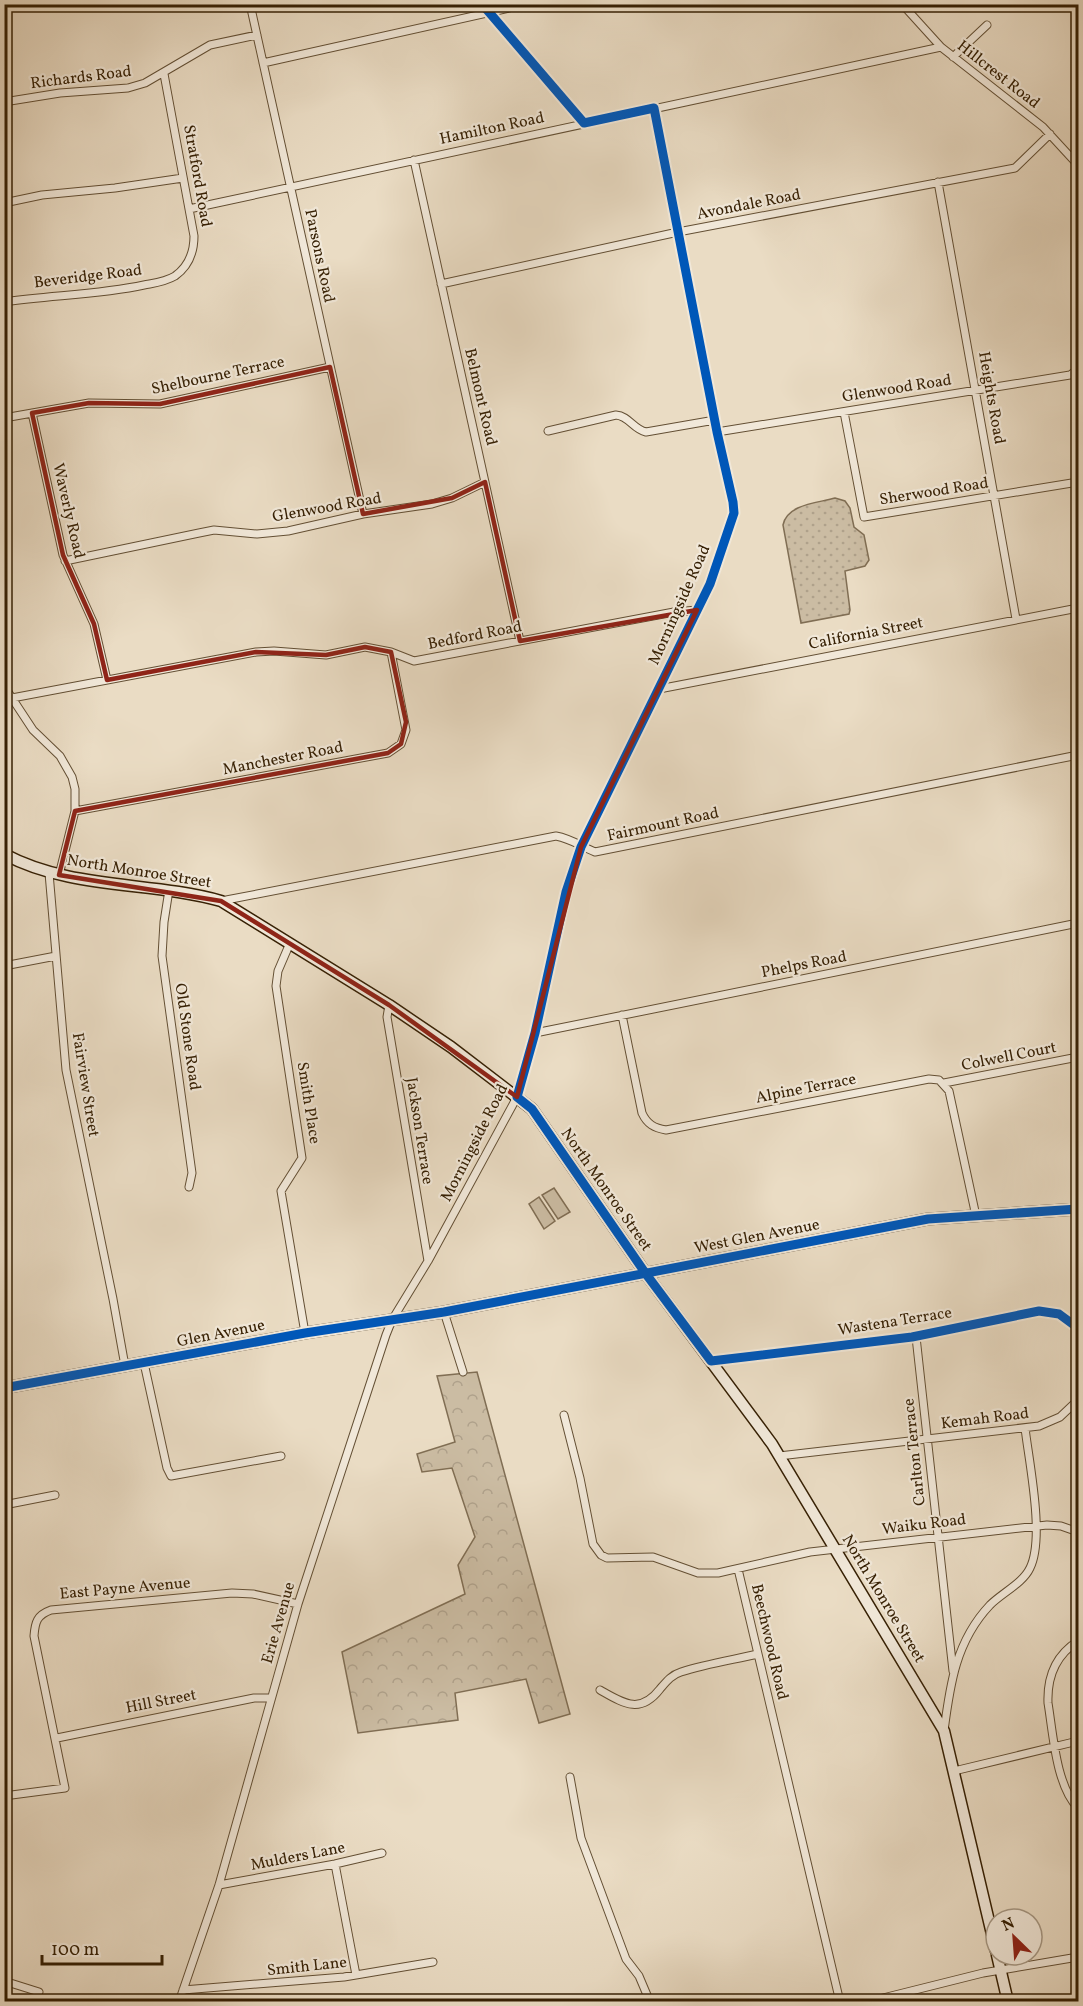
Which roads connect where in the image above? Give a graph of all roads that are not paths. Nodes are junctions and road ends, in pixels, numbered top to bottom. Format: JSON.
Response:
{"nodes":[{"id":1,"x":250,"y":4,"type":"edge"},
{"id":2,"x":482,"y":4,"type":"edge"},
{"id":3,"x":527,"y":4,"type":"edge"},
{"id":4,"x":902,"y":4,"type":"edge"},
{"id":5,"x":489,"y":13,"type":"junction"},
{"id":6,"x":987,"y":25,"type":"dead end"},
{"id":7,"x":257,"y":35,"type":"junction"},
{"id":8,"x":941,"y":47,"type":"junction"},
{"id":9,"x":953,"y":57,"type":"junction"},
{"id":10,"x":263,"y":63,"type":"junction"},
{"id":11,"x":164,"y":74,"type":"junction"},
{"id":12,"x":4,"y":102,"type":"edge"},
{"id":13,"x":654,"y":108,"type":"junction"},
{"id":14,"x":584,"y":123,"type":"junction"},
{"id":15,"x":1050,"y":134,"type":"junction"},
{"id":16,"x":414,"y":160,"type":"junction"},
{"id":17,"x":1078,"y":165,"type":"edge"},
{"id":18,"x":183,"y":178,"type":"junction"},
{"id":19,"x":938,"y":183,"type":"junction"},
{"id":20,"x":290,"y":187,"type":"junction"},
{"id":21,"x":4,"y":203,"type":"edge"},
{"id":22,"x":189,"y":209,"type":"junction"},
{"id":23,"x":678,"y":232,"type":"junction"},
{"id":24,"x":173,"y":276,"type":"joint"},
{"id":25,"x":441,"y":284,"type":"junction"},
{"id":26,"x":4,"y":302,"type":"edge"},
{"id":27,"x":330,"y":367,"type":"junction"},
{"id":28,"x":1078,"y":369,"type":"edge"},
{"id":29,"x":976,"y":390,"type":"junction"},
{"id":30,"x":844,"y":412,"type":"junction"},
{"id":31,"x":32,"y":413,"type":"junction"},
{"id":32,"x":4,"y":418,"type":"edge"},
{"id":33,"x":715,"y":420,"type":"junction"},
{"id":34,"x":548,"y":431,"type":"dead end"},
{"id":35,"x":717,"y":432,"type":"junction"},
{"id":36,"x":485,"y":482,"type":"junction"},
{"id":37,"x":1078,"y":482,"type":"edge"},
{"id":38,"x":994,"y":496,"type":"junction"},
{"id":39,"x":363,"y":514,"type":"junction"},
{"id":40,"x":65,"y":561,"type":"junction"},
{"id":41,"x":1078,"y":608,"type":"edge"},
{"id":42,"x":697,"y":610,"type":"junction"},
{"id":43,"x":1017,"y":619,"type":"junction"},
{"id":44,"x":520,"y":640,"type":"junction"},
{"id":45,"x":391,"y":652,"type":"junction"},
{"id":46,"x":107,"y":680,"type":"junction"},
{"id":47,"x":4,"y":686,"type":"edge"},
{"id":48,"x":659,"y":689,"type":"junction"},
{"id":49,"x":12,"y":698,"type":"junction"},
{"id":50,"x":1078,"y":755,"type":"edge"},
{"id":51,"x":75,"y":811,"type":"junction"},
{"id":52,"x":581,"y":847,"type":"junction"},
{"id":53,"x":4,"y":854,"type":"edge"},
{"id":54,"x":54,"y":874,"type":"junction"},
{"id":55,"x":169,"y":890,"type":"junction"},
{"id":56,"x":221,"y":901,"type":"junction"},
{"id":57,"x":1078,"y":923,"type":"edge"},
{"id":58,"x":290,"y":943,"type":"junction"},
{"id":59,"x":56,"y":956,"type":"junction"},
{"id":60,"x":4,"y":966,"type":"edge"},
{"id":61,"x":389,"y":1005,"type":"junction"},
{"id":62,"x":622,"y":1015,"type":"junction"},
{"id":63,"x":535,"y":1033,"type":"junction"},
{"id":64,"x":1078,"y":1057,"type":"edge"},
{"id":65,"x":944,"y":1083,"type":"junction"},
{"id":66,"x":517,"y":1097,"type":"junction"},
{"id":67,"x":189,"y":1187,"type":"dead end"},
{"id":68,"x":1078,"y":1209,"type":"edge"},
{"id":69,"x":976,"y":1216,"type":"junction"},
{"id":70,"x":428,"y":1261,"type":"junction"},
{"id":71,"x":646,"y":1274,"type":"junction"},
{"id":72,"x":444,"y":1312,"type":"junction"},
{"id":73,"x":392,"y":1320,"type":"junction"},
{"id":74,"x":1078,"y":1328,"type":"edge"},
{"id":75,"x":305,"y":1333,"type":"junction"},
{"id":76,"x":916,"y":1336,"type":"junction"},
{"id":77,"x":711,"y":1361,"type":"junction"},
{"id":78,"x":144,"y":1364,"type":"junction"},
{"id":79,"x":125,"y":1366,"type":"junction"},
{"id":80,"x":463,"y":1372,"type":"dead end"},
{"id":81,"x":4,"y":1388,"type":"edge"},
{"id":82,"x":1078,"y":1400,"type":"edge"},
{"id":83,"x":564,"y":1415,"type":"dead end"},
{"id":84,"x":1025,"y":1428,"type":"junction"},
{"id":85,"x":928,"y":1439,"type":"junction"},
{"id":86,"x":280,"y":1456,"type":"dead end"},
{"id":87,"x":780,"y":1456,"type":"junction"},
{"id":88,"x":55,"y":1495,"type":"dead end"},
{"id":89,"x":4,"y":1505,"type":"edge"},
{"id":90,"x":1035,"y":1526,"type":"junction"},
{"id":91,"x":1078,"y":1532,"type":"edge"},
{"id":92,"x":938,"y":1537,"type":"junction"},
{"id":93,"x":835,"y":1549,"type":"junction"},
{"id":94,"x":738,"y":1569,"type":"junction"},
{"id":95,"x":298,"y":1604,"type":"junction"},
{"id":96,"x":1078,"y":1641,"type":"edge"},
{"id":97,"x":758,"y":1654,"type":"junction"},
{"id":98,"x":953,"y":1671,"type":"junction"},
{"id":99,"x":600,"y":1690,"type":"dead end"},
{"id":100,"x":271,"y":1698,"type":"junction"},
{"id":101,"x":944,"y":1731,"type":"junction"},
{"id":102,"x":57,"y":1738,"type":"junction"},
{"id":103,"x":1078,"y":1741,"type":"edge"},
{"id":104,"x":1056,"y":1746,"type":"junction"},
{"id":105,"x":954,"y":1771,"type":"junction"},
{"id":106,"x":570,"y":1778,"type":"dead end"},
{"id":107,"x":4,"y":1796,"type":"edge"},
{"id":108,"x":1078,"y":1808,"type":"edge"},
{"id":109,"x":382,"y":1853,"type":"dead end"},
{"id":110,"x":335,"y":1864,"type":"junction"},
{"id":111,"x":219,"y":1886,"type":"junction"},
{"id":112,"x":985,"y":1907,"type":"edge"},
{"id":113,"x":1078,"y":1957,"type":"edge"},
{"id":114,"x":433,"y":1962,"type":"dead end"},
{"id":115,"x":999,"y":1967,"type":"edge"},
{"id":116,"x":1000,"y":1970,"type":"junction"},
{"id":117,"x":356,"y":1975,"type":"junction"},
{"id":118,"x":4,"y":1981,"type":"edge"},
{"id":119,"x":183,"y":1990,"type":"junction"},
{"id":120,"x":39,"y":1992,"type":"dead end"},
{"id":121,"x":179,"y":2001,"type":"edge"},
{"id":122,"x":650,"y":2001,"type":"edge"},
{"id":123,"x":840,"y":2001,"type":"edge"},
{"id":124,"x":867,"y":2001,"type":"edge"},
{"id":125,"x":1008,"y":2001,"type":"edge"}],
"edges":[{"from":1,"to":7,"type":"street","name":"Parsons Road"},
{"from":2,"to":5,"type":"street"},
{"from":3,"to":5,"type":"street"},
{"from":4,"to":8,"type":"street","name":"Hillcrest Road"},
{"from":5,"to":10,"type":"street"},
{"from":5,"to":14,"type":"street"},
{"from":6,"to":9,"type":"street"},
{"from":7,"to":10,"type":"street","name":"Parsons Road"},
{"from":7,"to":11,"type":"street","name":"Richards Road"},
{"from":8,"to":9,"type":"street","name":"Hillcrest Road"},
{"from":8,"to":13,"type":"street","name":"Hamilton Road"},
{"from":9,"to":15,"type":"street","name":"Hillcrest Road"},
{"from":10,"to":20,"type":"street","name":"Parsons Road"},
{"from":11,"to":12,"type":"street","name":"Richards Road"},
{"from":11,"to":18,"type":"street","name":"Stratford Road"},
{"from":13,"to":14,"type":"street","name":"Hamilton Road"},
{"from":13,"to":23,"type":"street","name":"Morningside Road"},
{"from":14,"to":16,"type":"street","name":"Hamilton Road"},
{"from":15,"to":17,"type":"street","name":"Hillcrest Road"},
{"from":15,"to":19,"type":"street","name":"Avondale Road"},
{"from":16,"to":20,"type":"street","name":"Hamilton Road"},
{"from":16,"to":25,"type":"street","name":"Belmont Road"},
{"from":18,"to":21,"type":"street"},
{"from":18,"to":22,"type":"street","name":"Stratford Road"},
{"from":19,"to":23,"type":"street","name":"Avondale Road"},
{"from":19,"to":29,"type":"street","name":"Heights Road"},
{"from":20,"to":22,"type":"street","name":"Hamilton Road"},
{"from":20,"to":27,"type":"street","name":"Parsons Road"},
{"from":22,"to":24,"type":"street","name":"Stratford Road"},
{"from":23,"to":25,"type":"street","name":"Avondale Road"},
{"from":23,"to":33,"type":"street","name":"Morningside Road"},
{"from":24,"to":26,"type":"street","name":"Beveridge Road"},
{"from":25,"to":36,"type":"street","name":"Belmont Road"},
{"from":27,"to":31,"type":"street","name":"Shelbourne Terrace"},
{"from":27,"to":39,"type":"street","name":"Parsons Road"},
{"from":28,"to":29,"type":"street","name":"Glenwood Road"},
{"from":29,"to":30,"type":"street","name":"Glenwood Road"},
{"from":29,"to":38,"type":"street","name":"Heights Road"},
{"from":30,"to":35,"type":"street","name":"Glenwood Road"},
{"from":30,"to":38,"type":"street","name":"Sherwood Road"},
{"from":31,"to":32,"type":"street","name":"Shelbourne Terrace"},
{"from":31,"to":40,"type":"street","name":"Waverly Road"},
{"from":33,"to":34,"type":"street"},
{"from":33,"to":35,"type":"street","name":"Morningside Road"},
{"from":35,"to":42,"type":"street","name":"Morningside Road"},
{"from":36,"to":39,"type":"street","name":"Glenwood Road"},
{"from":36,"to":44,"type":"street","name":"Belmont Road"},
{"from":37,"to":38,"type":"street","name":"Sherwood Road"},
{"from":38,"to":43,"type":"street","name":"Heights Road"},
{"from":39,"to":40,"type":"street","name":"Glenwood Road"},
{"from":40,"to":46,"type":"street","name":"Waverly Road"},
{"from":41,"to":43,"type":"street","name":"California Street"},
{"from":42,"to":44,"type":"street","name":"Bedford Road"},
{"from":42,"to":48,"type":"street","name":"Morningside Road"},
{"from":43,"to":48,"type":"street","name":"California Street"},
{"from":44,"to":45,"type":"street","name":"Bedford Road"},
{"from":45,"to":46,"type":"street","name":"Bedford Road"},
{"from":45,"to":51,"type":"street","name":"Manchester Road"},
{"from":46,"to":49,"type":"street","name":"Bedford Road"},
{"from":47,"to":49,"type":"street","name":"Fairview Street"},
{"from":48,"to":52,"type":"street","name":"Morningside Road"},
{"from":49,"to":51,"type":"street","name":"Fairview Street"},
{"from":50,"to":52,"type":"street","name":"Fairmount Road"},
{"from":51,"to":54,"type":"street","name":"Fairview Street"},
{"from":52,"to":56,"type":"street","name":"Fairmount Road"},
{"from":52,"to":63,"type":"street","name":"Morningside Road"},
{"from":53,"to":54,"type":"main road","name":"North Monroe Street"},
{"from":54,"to":55,"type":"main road","name":"North Monroe Street"},
{"from":54,"to":59,"type":"street","name":"Fairview Street"},
{"from":55,"to":56,"type":"main road","name":"North Monroe Street"},
{"from":55,"to":67,"type":"street","name":"Old Stone Road"},
{"from":56,"to":58,"type":"main road","name":"North Monroe Street"},
{"from":57,"to":62,"type":"street","name":"Phelps Road"},
{"from":58,"to":61,"type":"main road","name":"North Monroe Street"},
{"from":58,"to":75,"type":"street","name":"Smith Place"},
{"from":59,"to":60,"type":"street"},
{"from":59,"to":79,"type":"street","name":"Fairview Street"},
{"from":61,"to":66,"type":"main road","name":"North Monroe Street"},
{"from":61,"to":70,"type":"street","name":"Jackson Terrace"},
{"from":62,"to":63,"type":"street","name":"Phelps Road"},
{"from":62,"to":65,"type":"street","name":"Alpine Terrace"},
{"from":63,"to":66,"type":"street","name":"Morningside Road"},
{"from":64,"to":65,"type":"street","name":"Colwell Court"},
{"from":65,"to":69,"type":"street"},
{"from":66,"to":70,"type":"street","name":"Morningside Road"},
{"from":66,"to":71,"type":"main road","name":"North Monroe Street"},
{"from":68,"to":69,"type":"main road","name":"West Glen Avenue"},
{"from":69,"to":71,"type":"main road","name":"West Glen Avenue"},
{"from":70,"to":73,"type":"street","name":"Erie Avenue"},
{"from":71,"to":72,"type":"main road","name":"West Glen Avenue"},
{"from":71,"to":77,"type":"main road","name":"North Monroe Street"},
{"from":72,"to":73,"type":"main road","name":"Glen Avenue"},
{"from":72,"to":80,"type":"street"},
{"from":73,"to":75,"type":"main road","name":"Glen Avenue"},
{"from":73,"to":95,"type":"street","name":"Erie Avenue"},
{"from":74,"to":76,"type":"street","name":"Wastena Terrace"},
{"from":75,"to":78,"type":"main road","name":"Glen Avenue"},
{"from":76,"to":77,"type":"street","name":"Wastena Terrace"},
{"from":76,"to":85,"type":"street","name":"Carlton Terrace"},
{"from":77,"to":87,"type":"main road","name":"North Monroe Street"},
{"from":78,"to":79,"type":"main road","name":"Glen Avenue"},
{"from":78,"to":86,"type":"street"},
{"from":79,"to":81,"type":"main road","name":"Glen Avenue"},
{"from":82,"to":84,"type":"street","name":"Kemah Road"},
{"from":83,"to":94,"type":"street","name":"Beechwood Road"},
{"from":84,"to":85,"type":"street","name":"Kemah Road"},
{"from":84,"to":90,"type":"street"},
{"from":85,"to":87,"type":"street","name":"Kemah Road"},
{"from":85,"to":92,"type":"street","name":"Carlton Terrace"},
{"from":87,"to":93,"type":"main road","name":"North Monroe Street"},
{"from":88,"to":89,"type":"street"},
{"from":90,"to":91,"type":"street","name":"Waiku Road"},
{"from":90,"to":92,"type":"street","name":"Waiku Road"},
{"from":90,"to":98,"type":"street"},
{"from":92,"to":93,"type":"street","name":"Waiku Road"},
{"from":92,"to":98,"type":"street","name":"Carlton Terrace"},
{"from":93,"to":94,"type":"street","name":"Waiku Road"},
{"from":93,"to":101,"type":"main road","name":"North Monroe Street"},
{"from":94,"to":97,"type":"street","name":"Beechwood Road"},
{"from":95,"to":100,"type":"street","name":"Erie Avenue"},
{"from":95,"to":102,"type":"street","name":"East Payne Avenue"},
{"from":96,"to":104,"type":"street"},
{"from":97,"to":99,"type":"street"},
{"from":97,"to":123,"type":"street","name":"Beechwood Road"},
{"from":98,"to":101,"type":"street"},
{"from":100,"to":102,"type":"street","name":"Hill Street"},
{"from":100,"to":111,"type":"street","name":"Erie Avenue"},
{"from":101,"to":105,"type":"main road","name":"North Monroe Street"},
{"from":102,"to":107,"type":"street","name":"East Payne Avenue"},
{"from":103,"to":104,"type":"street"},
{"from":104,"to":105,"type":"street"},
{"from":104,"to":108,"type":"street"},
{"from":105,"to":112,"type":"main road","name":"North Monroe Street"},
{"from":106,"to":122,"type":"street"},
{"from":109,"to":110,"type":"street","name":"Mulders Lane"},
{"from":110,"to":111,"type":"street","name":"Mulders Lane"},
{"from":110,"to":117,"type":"street","name":"Smith Lane"},
{"from":111,"to":119,"type":"street","name":"Erie Avenue"},
{"from":113,"to":116,"type":"street"},
{"from":114,"to":117,"type":"street"},
{"from":115,"to":116,"type":"main road","name":"North Monroe Street"},
{"from":116,"to":124,"type":"street"},
{"from":116,"to":125,"type":"main road","name":"North Monroe Street"},
{"from":117,"to":119,"type":"street","name":"Smith Lane"},
{"from":118,"to":120,"type":"street"},
{"from":119,"to":121,"type":"street","name":"Erie Avenue"}]}
